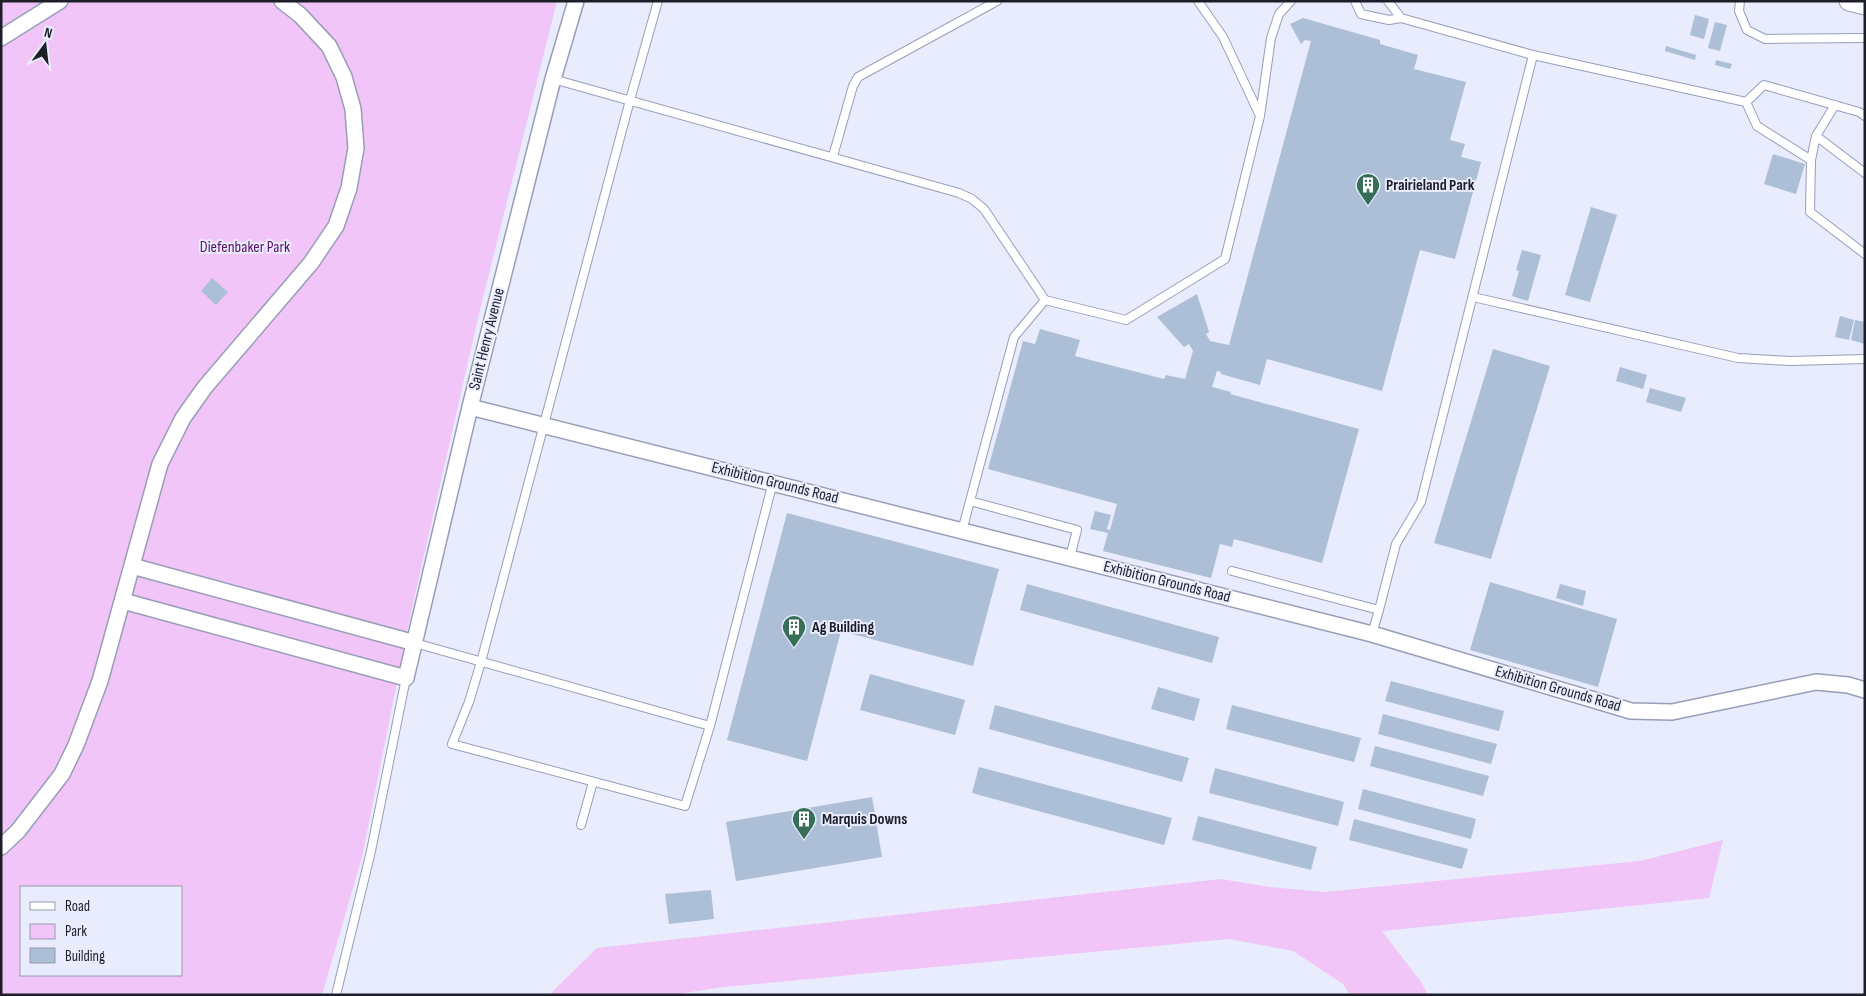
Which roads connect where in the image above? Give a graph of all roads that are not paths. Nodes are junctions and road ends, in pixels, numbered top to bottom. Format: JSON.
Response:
{"nodes":[{"id":1,"x":60,"y":1,"type":"edge"},
{"id":2,"x":282,"y":1,"type":"edge"},
{"id":3,"x":576,"y":1,"type":"edge"},
{"id":4,"x":658,"y":1,"type":"edge"},
{"id":5,"x":997,"y":1,"type":"edge"},
{"id":6,"x":1198,"y":1,"type":"edge"},
{"id":7,"x":1291,"y":1,"type":"edge"},
{"id":8,"x":1355,"y":1,"type":"edge"},
{"id":9,"x":1388,"y":1,"type":"edge"},
{"id":10,"x":1740,"y":1,"type":"edge"},
{"id":11,"x":1849,"y":1,"type":"edge"},
{"id":12,"x":1865,"y":6,"type":"edge"},
{"id":13,"x":1401,"y":18,"type":"junction"},
{"id":14,"x":1,"y":38,"type":"edge"},
{"id":15,"x":1865,"y":38,"type":"edge"},
{"id":16,"x":1533,"y":55,"type":"junction"},
{"id":17,"x":552,"y":79,"type":"junction"},
{"id":18,"x":630,"y":100,"type":"junction"},
{"id":19,"x":1746,"y":102,"type":"junction"},
{"id":20,"x":1835,"y":106,"type":"junction"},
{"id":21,"x":1260,"y":116,"type":"junction"},
{"id":22,"x":1865,"y":116,"type":"edge"},
{"id":23,"x":1816,"y":136,"type":"junction"},
{"id":24,"x":832,"y":156,"type":"junction"},
{"id":25,"x":1811,"y":160,"type":"junction"},
{"id":26,"x":1865,"y":173,"type":"edge"},
{"id":27,"x":1865,"y":254,"type":"edge"},
{"id":28,"x":1473,"y":298,"type":"junction"},
{"id":29,"x":1045,"y":300,"type":"junction"},
{"id":30,"x":1865,"y":359,"type":"edge"},
{"id":31,"x":470,"y":407,"type":"junction"},
{"id":32,"x":545,"y":425,"type":"junction"},
{"id":33,"x":773,"y":482,"type":"junction"},
{"id":34,"x":970,"y":501,"type":"junction"},
{"id":35,"x":962,"y":531,"type":"junction"},
{"id":36,"x":1070,"y":557,"type":"junction"},
{"id":37,"x":132,"y":566,"type":"junction"},
{"id":38,"x":1232,"y":571,"type":"dead end"},
{"id":39,"x":123,"y":601,"type":"junction"},
{"id":40,"x":1379,"y":610,"type":"junction"},
{"id":41,"x":1372,"y":634,"type":"junction"},
{"id":42,"x":415,"y":643,"type":"junction"},
{"id":43,"x":481,"y":662,"type":"junction"},
{"id":44,"x":406,"y":678,"type":"junction"},
{"id":45,"x":1865,"y":690,"type":"edge"},
{"id":46,"x":710,"y":726,"type":"junction"},
{"id":47,"x":593,"y":782,"type":"junction"},
{"id":48,"x":581,"y":825,"type":"dead end"},
{"id":49,"x":1,"y":847,"type":"edge"},
{"id":50,"x":336,"y":995,"type":"edge"}],
"edges":[{"from":1,"to":14,"type":"street"},
{"from":2,"to":37,"type":"street"},
{"from":3,"to":17,"type":"street","name":"Saint Henry Avenue"},
{"from":4,"to":18,"type":"lane"},
{"from":5,"to":24,"type":"lane"},
{"from":6,"to":21,"type":"lane"},
{"from":7,"to":21,"type":"lane"},
{"from":8,"to":13,"type":"lane"},
{"from":9,"to":13,"type":"lane"},
{"from":10,"to":15,"type":"lane"},
{"from":11,"to":12,"type":"street"},
{"from":13,"to":16,"type":"lane"},
{"from":16,"to":19,"type":"lane"},
{"from":16,"to":28,"type":"lane"},
{"from":17,"to":18,"type":"lane"},
{"from":17,"to":31,"type":"street","name":"Saint Henry Avenue"},
{"from":18,"to":24,"type":"lane"},
{"from":18,"to":32,"type":"lane"},
{"from":19,"to":20,"type":"lane"},
{"from":19,"to":25,"type":"lane"},
{"from":20,"to":22,"type":"lane"},
{"from":20,"to":23,"type":"lane"},
{"from":21,"to":29,"type":"lane"},
{"from":23,"to":25,"type":"lane"},
{"from":23,"to":26,"type":"lane"},
{"from":24,"to":29,"type":"lane"},
{"from":25,"to":27,"type":"lane"},
{"from":28,"to":30,"type":"lane"},
{"from":28,"to":40,"type":"lane"},
{"from":29,"to":34,"type":"lane"},
{"from":31,"to":32,"type":"street","name":"Exhibition Grounds Road"},
{"from":31,"to":42,"type":"street","name":"Saint Henry Avenue"},
{"from":32,"to":33,"type":"street","name":"Exhibition Grounds Road"},
{"from":32,"to":43,"type":"lane"},
{"from":33,"to":35,"type":"street","name":"Exhibition Grounds Road"},
{"from":33,"to":46,"type":"lane"},
{"from":34,"to":35,"type":"lane"},
{"from":34,"to":36,"type":"lane"},
{"from":35,"to":36,"type":"street","name":"Exhibition Grounds Road"},
{"from":36,"to":41,"type":"street","name":"Exhibition Grounds Road"},
{"from":37,"to":39,"type":"street"},
{"from":37,"to":42,"type":"street"},
{"from":38,"to":40,"type":"lane"},
{"from":39,"to":44,"type":"street"},
{"from":39,"to":49,"type":"street"},
{"from":40,"to":41,"type":"lane"},
{"from":41,"to":45,"type":"street","name":"Exhibition Grounds Road"},
{"from":42,"to":43,"type":"lane"},
{"from":42,"to":44,"type":"street","name":"Saint Henry Avenue"},
{"from":43,"to":46,"type":"lane"},
{"from":43,"to":47,"type":"lane"},
{"from":44,"to":50,"type":"lane"},
{"from":46,"to":47,"type":"lane"},
{"from":47,"to":48,"type":"lane"}]}
